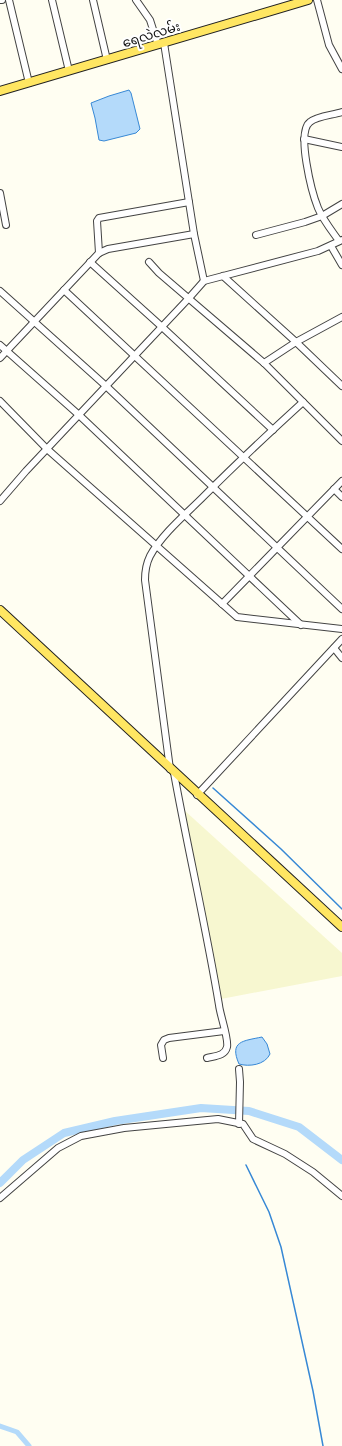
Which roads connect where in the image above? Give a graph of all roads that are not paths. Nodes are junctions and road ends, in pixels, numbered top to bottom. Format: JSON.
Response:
{"nodes":[{"id":1,"x":9,"y":0,"type":"edge"},
{"id":2,"x":52,"y":0,"type":"edge"},
{"id":3,"x":93,"y":0,"type":"edge"},
{"id":4,"x":136,"y":0,"type":"edge"},
{"id":5,"x":308,"y":0,"type":"edge"},
{"id":6,"x":317,"y":0,"type":"edge"},
{"id":7,"x":161,"y":44,"type":"junction"},
{"id":8,"x":107,"y":60,"type":"junction"},
{"id":9,"x":342,"y":69,"type":"edge"},
{"id":10,"x":69,"y":71,"type":"junction"},
{"id":11,"x":29,"y":82,"type":"junction"},
{"id":12,"x":0,"y":91,"type":"edge"},
{"id":13,"x":342,"y":112,"type":"edge"},
{"id":14,"x":304,"y":139,"type":"junction"},
{"id":15,"x":342,"y":147,"type":"edge"},
{"id":16,"x":0,"y":192,"type":"edge"},
{"id":17,"x":189,"y":202,"type":"junction"},
{"id":18,"x":342,"y":204,"type":"edge"},
{"id":19,"x":322,"y":216,"type":"junction"},
{"id":20,"x":6,"y":225,"type":"dead end"},
{"id":21,"x":194,"y":234,"type":"junction"},
{"id":22,"x":256,"y":235,"type":"dead end"},
{"id":23,"x":341,"y":241,"type":"edge"},
{"id":24,"x":331,"y":246,"type":"junction"},
{"id":25,"x":99,"y":253,"type":"junction"},
{"id":26,"x":90,"y":262,"type":"junction"},
{"id":27,"x":149,"y":262,"type":"dead end"},
{"id":28,"x":342,"y":265,"type":"edge"},
{"id":29,"x":223,"y":276,"type":"junction"},
{"id":30,"x":204,"y":281,"type":"junction"},
{"id":31,"x":64,"y":290,"type":"junction"},
{"id":32,"x":0,"y":291,"type":"edge"},
{"id":33,"x":189,"y":298,"type":"junction"},
{"id":34,"x":342,"y":316,"type":"edge"},
{"id":35,"x":34,"y":321,"type":"junction"},
{"id":36,"x":162,"y":326,"type":"junction"},
{"id":37,"x":296,"y":342,"type":"junction"},
{"id":38,"x":0,"y":345,"type":"edge"},
{"id":39,"x":6,"y":351,"type":"junction"},
{"id":40,"x":134,"y":356,"type":"junction"},
{"id":41,"x":0,"y":358,"type":"edge"},
{"id":42,"x":264,"y":363,"type":"junction"},
{"id":43,"x":106,"y":386,"type":"junction"},
{"id":44,"x":342,"y":386,"type":"edge"},
{"id":45,"x":0,"y":401,"type":"edge"},
{"id":46,"x":303,"y":402,"type":"junction"},
{"id":47,"x":79,"y":415,"type":"junction"},
{"id":48,"x":273,"y":430,"type":"junction"},
{"id":49,"x":342,"y":440,"type":"edge"},
{"id":50,"x":47,"y":449,"type":"junction"},
{"id":51,"x":243,"y":457,"type":"junction"},
{"id":52,"x":342,"y":481,"type":"edge"},
{"id":53,"x":213,"y":487,"type":"junction"},
{"id":54,"x":334,"y":490,"type":"junction"},
{"id":55,"x":342,"y":497,"type":"edge"},
{"id":56,"x":0,"y":501,"type":"edge"},
{"id":57,"x":184,"y":516,"type":"junction"},
{"id":58,"x":307,"y":517,"type":"junction"},
{"id":59,"x":157,"y":546,"type":"junction"},
{"id":60,"x":277,"y":547,"type":"junction"},
{"id":61,"x":342,"y":549,"type":"edge"},
{"id":62,"x":249,"y":576,"type":"junction"},
{"id":63,"x":222,"y":604,"type":"junction"},
{"id":64,"x":342,"y":609,"type":"edge"},
{"id":65,"x":0,"y":610,"type":"edge"},
{"id":66,"x":301,"y":625,"type":"junction"},
{"id":67,"x":342,"y":629,"type":"edge"},
{"id":68,"x":342,"y":639,"type":"edge"},
{"id":69,"x":334,"y":648,"type":"junction"},
{"id":70,"x":342,"y":658,"type":"edge"},
{"id":71,"x":172,"y":771,"type":"junction"},
{"id":72,"x":198,"y":795,"type":"junction"},
{"id":73,"x":342,"y":927,"type":"edge"},
{"id":74,"x":224,"y":1031,"type":"junction"},
{"id":75,"x":163,"y":1058,"type":"dead end"},
{"id":76,"x":207,"y":1058,"type":"dead end"},
{"id":77,"x":239,"y":1069,"type":"dead end"},
{"id":78,"x":239,"y":1124,"type":"junction"},
{"id":79,"x":342,"y":1196,"type":"edge"},
{"id":80,"x":0,"y":1198,"type":"edge"}],
"edges":[{"from":1,"to":11,"type":"street"},
{"from":2,"to":10,"type":"street"},
{"from":3,"to":8,"type":"street"},
{"from":4,"to":7,"type":"street"},
{"from":5,"to":7,"type":"main road","name":"ရေလဲလမ်း"},
{"from":6,"to":9,"type":"street"},
{"from":7,"to":8,"type":"main road","name":"ရေလဲလမ်း"},
{"from":7,"to":17,"type":"street"},
{"from":8,"to":10,"type":"main road","name":"ရေလဲလမ်း"},
{"from":10,"to":11,"type":"main road","name":"ရေလဲလမ်း"},
{"from":11,"to":12,"type":"main road","name":"ရေလဲလမ်း"},
{"from":13,"to":14,"type":"street"},
{"from":14,"to":15,"type":"street"},
{"from":14,"to":19,"type":"street"},
{"from":16,"to":20,"type":"street"},
{"from":17,"to":21,"type":"street"},
{"from":17,"to":25,"type":"street"},
{"from":18,"to":19,"type":"street"},
{"from":19,"to":22,"type":"street"},
{"from":19,"to":23,"type":"street"},
{"from":21,"to":25,"type":"street"},
{"from":21,"to":30,"type":"street"},
{"from":23,"to":24,"type":"street"},
{"from":24,"to":28,"type":"street"},
{"from":24,"to":29,"type":"street"},
{"from":25,"to":26,"type":"street"},
{"from":26,"to":31,"type":"street"},
{"from":26,"to":36,"type":"street"},
{"from":27,"to":33,"type":"street"},
{"from":29,"to":30,"type":"street"},
{"from":29,"to":37,"type":"street"},
{"from":30,"to":33,"type":"street"},
{"from":31,"to":35,"type":"street"},
{"from":31,"to":40,"type":"street"},
{"from":32,"to":35,"type":"street"},
{"from":33,"to":36,"type":"street"},
{"from":33,"to":42,"type":"street"},
{"from":34,"to":37,"type":"street"},
{"from":35,"to":39,"type":"street"},
{"from":35,"to":43,"type":"street"},
{"from":36,"to":40,"type":"street"},
{"from":36,"to":48,"type":"street"},
{"from":37,"to":42,"type":"street"},
{"from":37,"to":44,"type":"street"},
{"from":38,"to":39,"type":"street"},
{"from":39,"to":41,"type":"street"},
{"from":39,"to":47,"type":"street"},
{"from":40,"to":43,"type":"street"},
{"from":40,"to":51,"type":"street"},
{"from":42,"to":46,"type":"street"},
{"from":43,"to":47,"type":"street"},
{"from":43,"to":53,"type":"street"},
{"from":45,"to":50,"type":"street"},
{"from":46,"to":48,"type":"street"},
{"from":46,"to":49,"type":"street"},
{"from":47,"to":50,"type":"street"},
{"from":47,"to":57,"type":"street"},
{"from":48,"to":51,"type":"street"},
{"from":50,"to":56,"type":"street"},
{"from":50,"to":59,"type":"street"},
{"from":51,"to":53,"type":"street"},
{"from":51,"to":58,"type":"street"},
{"from":52,"to":54,"type":"street"},
{"from":53,"to":57,"type":"street"},
{"from":53,"to":60,"type":"street"},
{"from":54,"to":55,"type":"street"},
{"from":54,"to":58,"type":"street"},
{"from":57,"to":59,"type":"street"},
{"from":57,"to":62,"type":"street"},
{"from":58,"to":60,"type":"street"},
{"from":58,"to":61,"type":"street"},
{"from":59,"to":63,"type":"street"},
{"from":59,"to":71,"type":"street"},
{"from":60,"to":62,"type":"street"},
{"from":60,"to":64,"type":"street"},
{"from":62,"to":63,"type":"street"},
{"from":62,"to":66,"type":"street"},
{"from":63,"to":66,"type":"street"},
{"from":65,"to":71,"type":"main road"},
{"from":66,"to":67,"type":"street"},
{"from":68,"to":69,"type":"street"},
{"from":69,"to":70,"type":"street"},
{"from":69,"to":72,"type":"street"},
{"from":71,"to":72,"type":"main road"},
{"from":71,"to":74,"type":"street"},
{"from":72,"to":73,"type":"main road"},
{"from":74,"to":75,"type":"street"},
{"from":74,"to":76,"type":"street"},
{"from":77,"to":78,"type":"street"},
{"from":78,"to":79,"type":"street"},
{"from":78,"to":80,"type":"street"}]}
